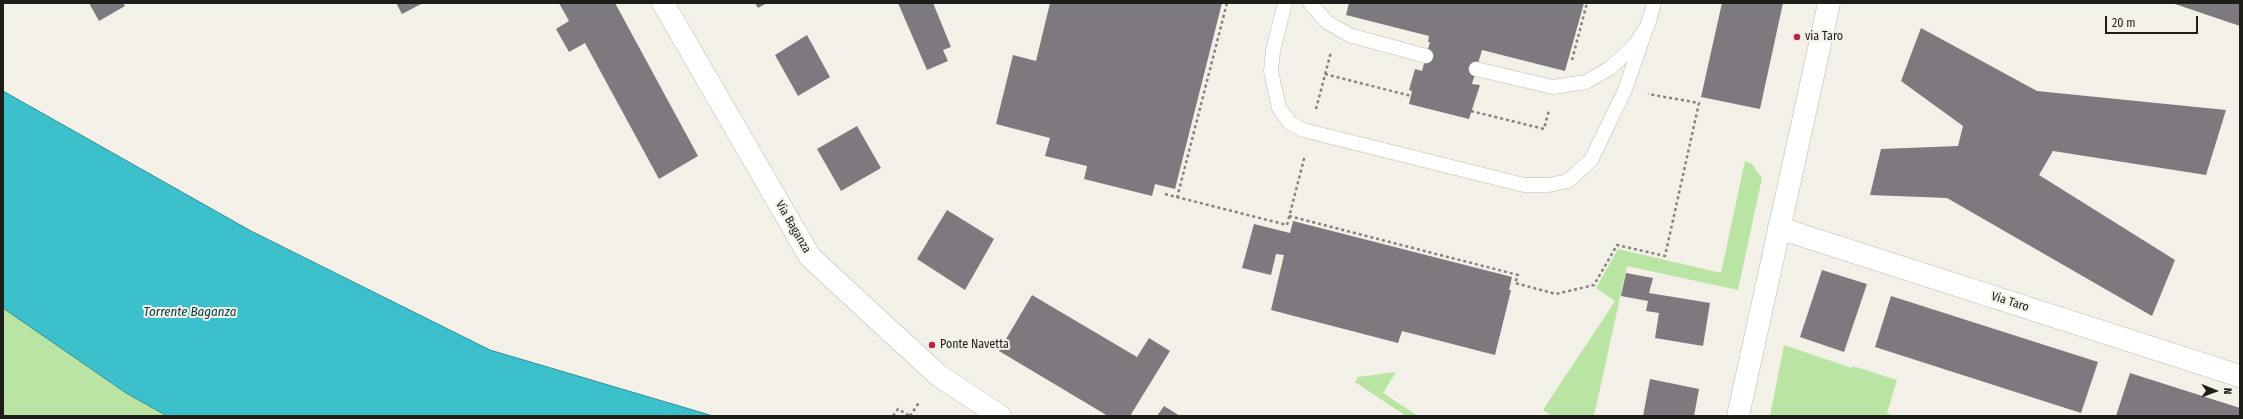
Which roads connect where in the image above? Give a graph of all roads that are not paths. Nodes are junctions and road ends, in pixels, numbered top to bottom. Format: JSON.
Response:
{"nodes":[{"id":1,"x":663,"y":3,"type":"edge"},
{"id":2,"x":1285,"y":3,"type":"edge"},
{"id":3,"x":1310,"y":3,"type":"edge"},
{"id":4,"x":1654,"y":3,"type":"edge"},
{"id":5,"x":1828,"y":3,"type":"edge"},
{"id":6,"x":1650,"y":18,"type":"junction"},
{"id":7,"x":1426,"y":56,"type":"dead end"},
{"id":8,"x":1476,"y":69,"type":"dead end"},
{"id":9,"x":1779,"y":228,"type":"junction"},
{"id":10,"x":2240,"y":376,"type":"edge"},
{"id":11,"x":1000,"y":416,"type":"edge"},
{"id":12,"x":1738,"y":416,"type":"edge"}],
"edges":[{"from":1,"to":11,"type":"street","name":"Via Baganza"},
{"from":2,"to":6,"type":"lane"},
{"from":3,"to":7,"type":"lane"},
{"from":4,"to":6,"type":"lane"},
{"from":5,"to":9,"type":"street"},
{"from":6,"to":8,"type":"lane"},
{"from":9,"to":10,"type":"street","name":"Via Taro"},
{"from":9,"to":12,"type":"street"}]}
